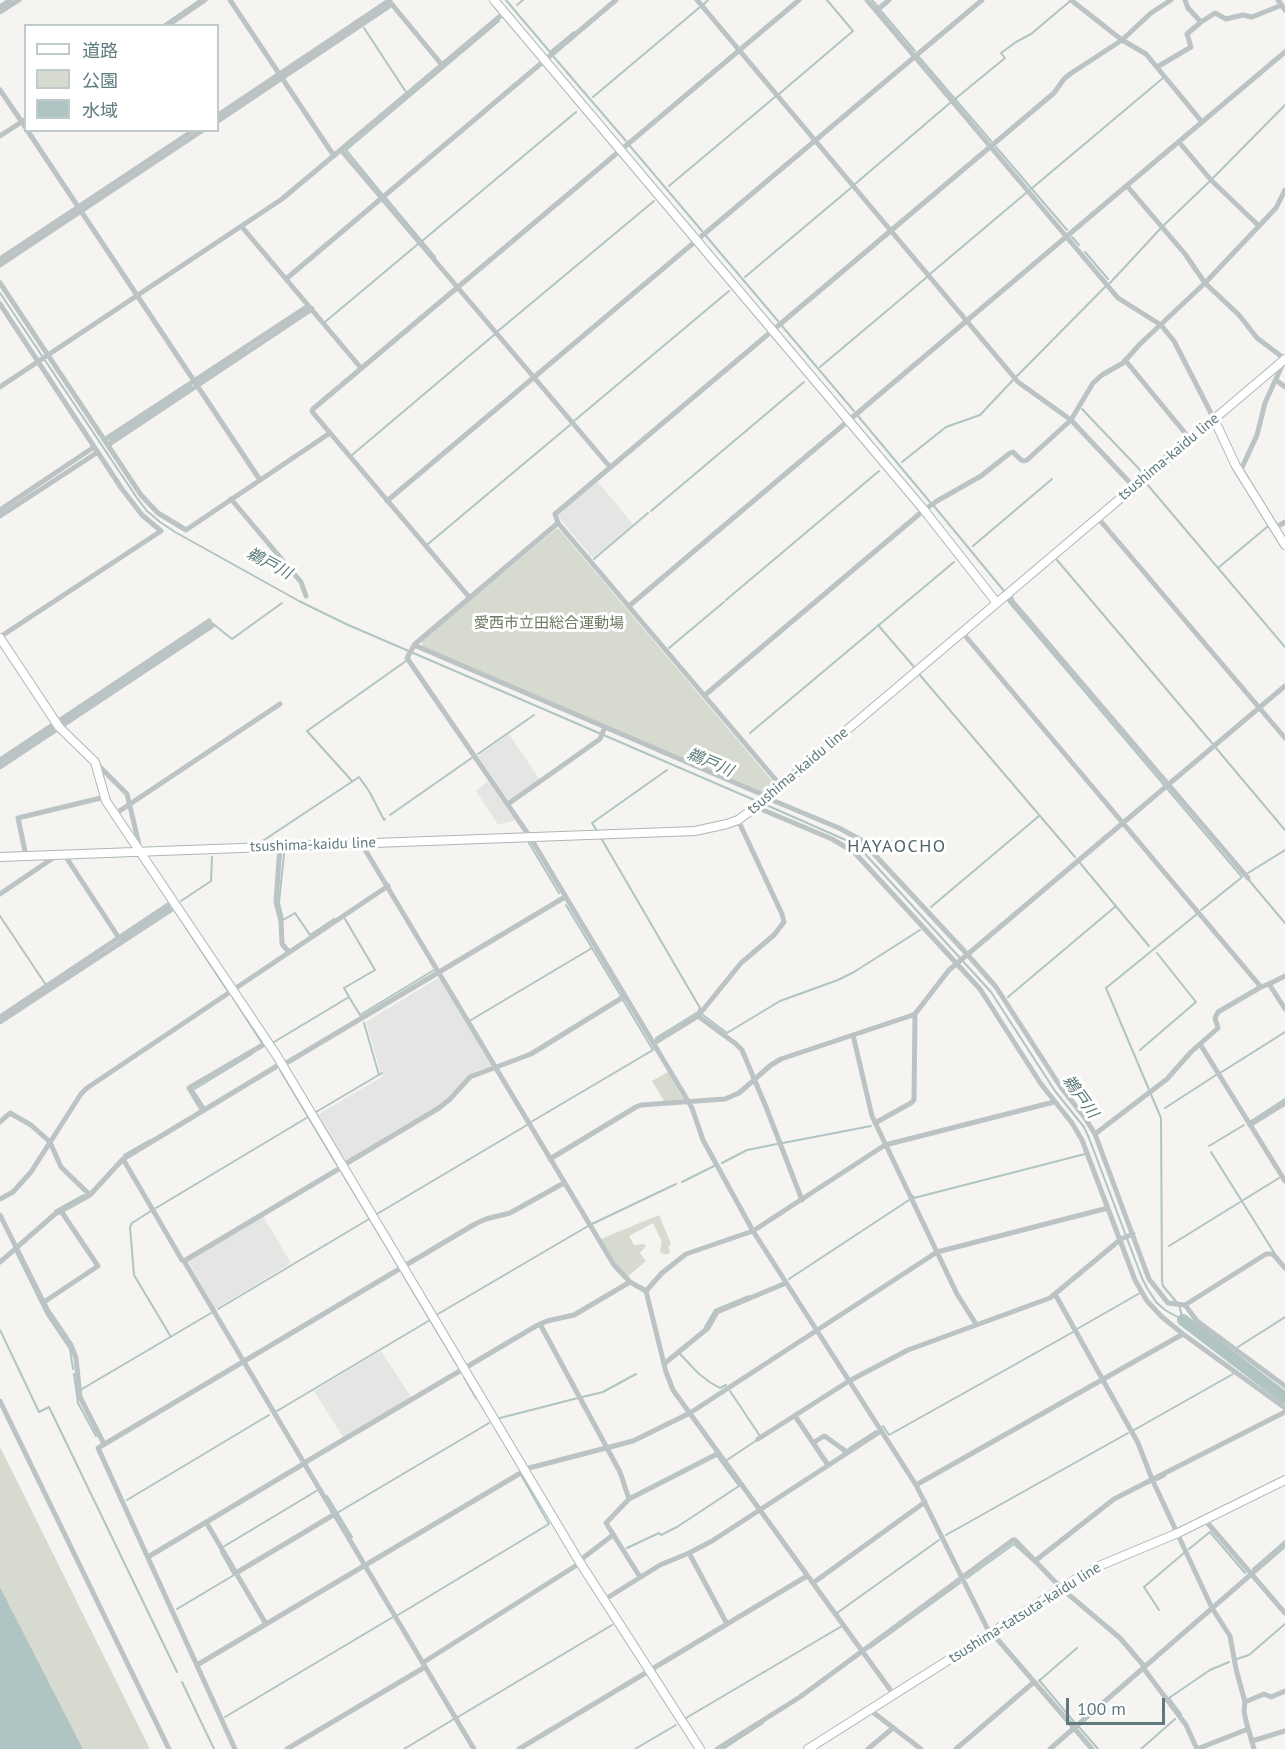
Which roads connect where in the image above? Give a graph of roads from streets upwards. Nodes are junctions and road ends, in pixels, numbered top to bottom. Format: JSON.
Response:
{"nodes":[{"id":1,"x":10,"y":0,"type":"edge"},
{"id":2,"x":19,"y":0,"type":"edge"},
{"id":3,"x":205,"y":0,"type":"edge"},
{"id":4,"x":230,"y":0,"type":"edge"},
{"id":5,"x":494,"y":0,"type":"edge"},
{"id":6,"x":616,"y":0,"type":"edge"},
{"id":7,"x":697,"y":0,"type":"edge"},
{"id":8,"x":799,"y":0,"type":"edge"},
{"id":9,"x":867,"y":0,"type":"edge"},
{"id":10,"x":889,"y":0,"type":"edge"},
{"id":11,"x":982,"y":0,"type":"edge"},
{"id":12,"x":1071,"y":0,"type":"edge"},
{"id":13,"x":1171,"y":0,"type":"edge"},
{"id":14,"x":1185,"y":0,"type":"edge"},
{"id":15,"x":1278,"y":0,"type":"edge"},
{"id":16,"x":390,"y":2,"type":"edge"},
{"id":17,"x":0,"y":7,"type":"edge"},
{"id":18,"x":1284,"y":8,"type":"edge"},
{"id":19,"x":876,"y":11,"type":"junction"},
{"id":20,"x":0,"y":12,"type":"edge"},
{"id":21,"x":504,"y":13,"type":"junction"},
{"id":22,"x":1201,"y":22,"type":"junction"},
{"id":23,"x":170,"y":24,"type":"edge"},
{"id":24,"x":1122,"y":40,"type":"junction"},
{"id":25,"x":739,"y":50,"type":"junction"},
{"id":26,"x":1285,"y":52,"type":"edge"},
{"id":27,"x":915,"y":57,"type":"junction"},
{"id":28,"x":544,"y":60,"type":"junction"},
{"id":29,"x":442,"y":65,"type":"junction"},
{"id":30,"x":1157,"y":67,"type":"junction"},
{"id":31,"x":281,"y":76,"type":"junction"},
{"id":32,"x":0,"y":90,"type":"edge"},
{"id":33,"x":219,"y":114,"type":"edge"},
{"id":34,"x":219,"y":120,"type":"edge"},
{"id":35,"x":23,"y":121,"type":"edge"},
{"id":36,"x":1202,"y":122,"type":"junction"},
{"id":37,"x":28,"y":132,"type":"edge"},
{"id":38,"x":191,"y":132,"type":"edge"},
{"id":39,"x":200,"y":132,"type":"edge"},
{"id":40,"x":0,"y":136,"type":"edge"},
{"id":41,"x":815,"y":141,"type":"junction"},
{"id":42,"x":1179,"y":142,"type":"junction"},
{"id":43,"x":991,"y":147,"type":"junction"},
{"id":44,"x":341,"y":150,"type":"junction"},
{"id":45,"x":621,"y":150,"type":"junction"},
{"id":46,"x":334,"y":156,"type":"junction"},
{"id":47,"x":1127,"y":186,"type":"junction"},
{"id":48,"x":1285,"y":190,"type":"edge"},
{"id":49,"x":382,"y":197,"type":"junction"},
{"id":50,"x":79,"y":209,"type":"junction"},
{"id":51,"x":1259,"y":226,"type":"junction"},
{"id":52,"x":242,"y":227,"type":"junction"},
{"id":53,"x":891,"y":230,"type":"junction"},
{"id":54,"x":1067,"y":236,"type":"junction"},
{"id":55,"x":697,"y":240,"type":"junction"},
{"id":56,"x":0,"y":259,"type":"edge"},
{"id":57,"x":0,"y":265,"type":"edge"},
{"id":58,"x":286,"y":279,"type":"junction"},
{"id":59,"x":0,"y":283,"type":"edge"},
{"id":60,"x":1205,"y":283,"type":"junction"},
{"id":61,"x":458,"y":287,"type":"junction"},
{"id":62,"x":137,"y":296,"type":"junction"},
{"id":63,"x":0,"y":304,"type":"edge"},
{"id":64,"x":310,"y":308,"type":"junction"},
{"id":65,"x":966,"y":321,"type":"junction"},
{"id":66,"x":1161,"y":325,"type":"junction"},
{"id":67,"x":772,"y":330,"type":"junction"},
{"id":68,"x":47,"y":356,"type":"junction"},
{"id":69,"x":1285,"y":359,"type":"edge"},
{"id":70,"x":1125,"y":360,"type":"junction"},
{"id":71,"x":39,"y":361,"type":"junction"},
{"id":72,"x":361,"y":368,"type":"junction"},
{"id":73,"x":534,"y":377,"type":"junction"},
{"id":74,"x":1264,"y":377,"type":"junction"},
{"id":75,"x":1276,"y":382,"type":"junction"},
{"id":76,"x":195,"y":383,"type":"junction"},
{"id":77,"x":0,"y":387,"type":"edge"},
{"id":78,"x":1285,"y":387,"type":"edge"},
{"id":79,"x":1214,"y":419,"type":"junction"},
{"id":80,"x":848,"y":420,"type":"junction"},
{"id":81,"x":1071,"y":420,"type":"junction"},
{"id":82,"x":330,"y":433,"type":"junction"},
{"id":83,"x":1190,"y":439,"type":"junction"},
{"id":84,"x":106,"y":442,"type":"junction"},
{"id":85,"x":96,"y":450,"type":"junction"},
{"id":86,"x":610,"y":467,"type":"junction"},
{"id":87,"x":1239,"y":472,"type":"junction"},
{"id":88,"x":260,"y":480,"type":"junction"},
{"id":89,"x":1134,"y":487,"type":"junction"},
{"id":90,"x":231,"y":500,"type":"junction"},
{"id":91,"x":387,"y":501,"type":"junction"},
{"id":92,"x":0,"y":510,"type":"edge"},
{"id":93,"x":924,"y":510,"type":"junction"},
{"id":94,"x":0,"y":516,"type":"edge"},
{"id":95,"x":1098,"y":518,"type":"junction"},
{"id":96,"x":1285,"y":522,"type":"edge"},
{"id":97,"x":558,"y":523,"type":"junction"},
{"id":98,"x":1275,"y":528,"type":"junction"},
{"id":99,"x":1285,"y":545,"type":"edge"},
{"id":100,"x":1009,"y":592,"type":"junction"},
{"id":101,"x":306,"y":596,"type":"dead end"},
{"id":102,"x":470,"y":598,"type":"junction"},
{"id":103,"x":997,"y":603,"type":"junction"},
{"id":104,"x":629,"y":606,"type":"junction"},
{"id":105,"x":210,"y":623,"type":"dead end"},
{"id":106,"x":962,"y":632,"type":"junction"},
{"id":107,"x":0,"y":638,"type":"edge"},
{"id":108,"x":413,"y":646,"type":"junction"},
{"id":109,"x":1285,"y":686,"type":"edge"},
{"id":110,"x":705,"y":695,"type":"junction"},
{"id":111,"x":279,"y":704,"type":"dead end"},
{"id":112,"x":1259,"y":708,"type":"junction"},
{"id":113,"x":58,"y":725,"type":"junction"},
{"id":114,"x":605,"y":728,"type":"junction"},
{"id":115,"x":1285,"y":738,"type":"edge"},
{"id":116,"x":0,"y":760,"type":"edge"},
{"id":117,"x":0,"y":766,"type":"edge"},
{"id":118,"x":100,"y":767,"type":"dead end"},
{"id":119,"x":781,"y":786,"type":"junction"},
{"id":120,"x":1166,"y":786,"type":"junction"},
{"id":121,"x":105,"y":797,"type":"junction"},
{"id":122,"x":767,"y":798,"type":"junction"},
{"id":123,"x":130,"y":803,"type":"junction"},
{"id":124,"x":508,"y":804,"type":"junction"},
{"id":125,"x":756,"y":807,"type":"junction"},
{"id":126,"x":115,"y":814,"type":"junction"},
{"id":127,"x":738,"y":820,"type":"junction"},
{"id":128,"x":1123,"y":822,"type":"junction"},
{"id":129,"x":530,"y":837,"type":"junction"},
{"id":130,"x":361,"y":843,"type":"junction"},
{"id":131,"x":280,"y":846,"type":"junction"},
{"id":132,"x":140,"y":848,"type":"junction"},
{"id":133,"x":61,"y":855,"type":"junction"},
{"id":134,"x":26,"y":856,"type":"junction"},
{"id":135,"x":0,"y":857,"type":"edge"},
{"id":136,"x":1248,"y":878,"type":"dead end"},
{"id":137,"x":388,"y":886,"type":"junction"},
{"id":138,"x":0,"y":894,"type":"edge"},
{"id":139,"x":565,"y":897,"type":"junction"},
{"id":140,"x":175,"y":903,"type":"junction"},
{"id":141,"x":119,"y":938,"type":"junction"},
{"id":142,"x":289,"y":952,"type":"junction"},
{"id":143,"x":966,"y":955,"type":"junction"},
{"id":144,"x":957,"y":964,"type":"junction"},
{"id":145,"x":440,"y":972,"type":"junction"},
{"id":146,"x":1285,"y":976,"type":"edge"},
{"id":147,"x":1269,"y":984,"type":"junction"},
{"id":148,"x":1261,"y":987,"type":"junction"},
{"id":149,"x":233,"y":991,"type":"junction"},
{"id":150,"x":625,"y":996,"type":"junction"},
{"id":151,"x":1285,"y":1009,"type":"edge"},
{"id":152,"x":915,"y":1014,"type":"junction"},
{"id":153,"x":698,"y":1016,"type":"junction"},
{"id":154,"x":0,"y":1017,"type":"edge"},
{"id":155,"x":0,"y":1022,"type":"edge"},
{"id":156,"x":853,"y":1035,"type":"junction"},
{"id":157,"x":268,"y":1042,"type":"junction"},
{"id":158,"x":654,"y":1043,"type":"junction"},
{"id":159,"x":1200,"y":1044,"type":"junction"},
{"id":160,"x":282,"y":1064,"type":"junction"},
{"id":161,"x":495,"y":1066,"type":"junction"},
{"id":162,"x":754,"y":1080,"type":"junction"},
{"id":163,"x":688,"y":1101,"type":"junction"},
{"id":164,"x":1054,"y":1102,"type":"junction"},
{"id":165,"x":1285,"y":1103,"type":"edge"},
{"id":166,"x":203,"y":1111,"type":"junction"},
{"id":167,"x":0,"y":1122,"type":"edge"},
{"id":168,"x":875,"y":1123,"type":"junction"},
{"id":169,"x":1250,"y":1125,"type":"junction"},
{"id":170,"x":1095,"y":1134,"type":"junction"},
{"id":171,"x":50,"y":1142,"type":"junction"},
{"id":172,"x":885,"y":1145,"type":"junction"},
{"id":173,"x":123,"y":1159,"type":"junction"},
{"id":174,"x":550,"y":1159,"type":"junction"},
{"id":175,"x":342,"y":1167,"type":"junction"},
{"id":176,"x":1285,"y":1181,"type":"edge"},
{"id":177,"x":564,"y":1182,"type":"junction"},
{"id":178,"x":90,"y":1195,"type":"junction"},
{"id":179,"x":0,"y":1199,"type":"edge"},
{"id":180,"x":802,"y":1200,"type":"junction"},
{"id":181,"x":1108,"y":1208,"type":"junction"},
{"id":182,"x":62,"y":1211,"type":"junction"},
{"id":183,"x":0,"y":1215,"type":"edge"},
{"id":184,"x":753,"y":1231,"type":"junction"},
{"id":185,"x":1133,"y":1234,"type":"junction"},
{"id":186,"x":1120,"y":1239,"type":"junction"},
{"id":187,"x":15,"y":1249,"type":"junction"},
{"id":188,"x":937,"y":1252,"type":"junction"},
{"id":189,"x":184,"y":1261,"type":"junction"},
{"id":190,"x":0,"y":1262,"type":"edge"},
{"id":191,"x":403,"y":1267,"type":"junction"},
{"id":192,"x":1285,"y":1268,"type":"edge"},
{"id":193,"x":630,"y":1282,"type":"junction"},
{"id":194,"x":786,"y":1283,"type":"junction"},
{"id":195,"x":646,"y":1291,"type":"junction"},
{"id":196,"x":1055,"y":1294,"type":"junction"},
{"id":197,"x":44,"y":1302,"type":"junction"},
{"id":198,"x":1180,"y":1305,"type":"junction"},
{"id":199,"x":540,"y":1324,"type":"junction"},
{"id":200,"x":976,"y":1324,"type":"junction"},
{"id":201,"x":816,"y":1331,"type":"junction"},
{"id":202,"x":1184,"y":1335,"type":"junction"},
{"id":203,"x":244,"y":1362,"type":"junction"},
{"id":204,"x":664,"y":1364,"type":"junction"},
{"id":205,"x":464,"y":1367,"type":"junction"},
{"id":206,"x":1102,"y":1380,"type":"junction"},
{"id":207,"x":849,"y":1382,"type":"junction"},
{"id":208,"x":1285,"y":1385,"type":"edge"},
{"id":209,"x":0,"y":1401,"type":"edge"},
{"id":210,"x":1285,"y":1410,"type":"edge"},
{"id":211,"x":690,"y":1413,"type":"junction"},
{"id":212,"x":795,"y":1416,"type":"junction"},
{"id":213,"x":881,"y":1431,"type":"junction"},
{"id":214,"x":758,"y":1439,"type":"dead end"},
{"id":215,"x":813,"y":1443,"type":"junction"},
{"id":216,"x":104,"y":1444,"type":"junction"},
{"id":217,"x":607,"y":1447,"type":"junction"},
{"id":218,"x":719,"y":1453,"type":"junction"},
{"id":219,"x":846,"y":1453,"type":"junction"},
{"id":220,"x":305,"y":1463,"type":"junction"},
{"id":221,"x":828,"y":1465,"type":"junction"},
{"id":222,"x":525,"y":1470,"type":"junction"},
{"id":223,"x":1152,"y":1479,"type":"junction"},
{"id":224,"x":1285,"y":1480,"type":"edge"},
{"id":225,"x":916,"y":1485,"type":"junction"},
{"id":226,"x":629,"y":1499,"type":"junction"},
{"id":227,"x":925,"y":1502,"type":"junction"},
{"id":228,"x":760,"y":1510,"type":"junction"},
{"id":229,"x":335,"y":1514,"type":"junction"},
{"id":230,"x":1205,"y":1520,"type":"junction"},
{"id":231,"x":207,"y":1522,"type":"junction"},
{"id":232,"x":1178,"y":1533,"type":"junction"},
{"id":233,"x":613,"y":1535,"type":"junction"},
{"id":234,"x":1285,"y":1545,"type":"edge"},
{"id":235,"x":689,"y":1553,"type":"junction"},
{"id":236,"x":148,"y":1557,"type":"junction"},
{"id":237,"x":1035,"y":1561,"type":"junction"},
{"id":238,"x":580,"y":1562,"type":"junction"},
{"id":239,"x":365,"y":1565,"type":"junction"},
{"id":240,"x":236,"y":1573,"type":"junction"},
{"id":241,"x":1251,"y":1574,"type":"junction"},
{"id":242,"x":807,"y":1576,"type":"junction"},
{"id":243,"x":640,"y":1578,"type":"junction"},
{"id":244,"x":962,"y":1579,"type":"junction"},
{"id":245,"x":813,"y":1583,"type":"junction"},
{"id":246,"x":1062,"y":1589,"type":"junction"},
{"id":247,"x":604,"y":1600,"type":"junction"},
{"id":248,"x":1212,"y":1608,"type":"junction"},
{"id":249,"x":1285,"y":1613,"type":"edge"},
{"id":250,"x":266,"y":1624,"type":"junction"},
{"id":251,"x":727,"y":1624,"type":"junction"},
{"id":252,"x":991,"y":1634,"type":"junction"},
{"id":253,"x":862,"y":1652,"type":"junction"},
{"id":254,"x":197,"y":1665,"type":"junction"},
{"id":255,"x":424,"y":1665,"type":"junction"},
{"id":256,"x":1144,"y":1668,"type":"junction"},
{"id":257,"x":649,"y":1671,"type":"junction"},
{"id":258,"x":1034,"y":1682,"type":"junction"},
{"id":259,"x":1285,"y":1692,"type":"edge"},
{"id":260,"x":894,"y":1695,"type":"junction"},
{"id":261,"x":1245,"y":1702,"type":"junction"},
{"id":262,"x":870,"y":1710,"type":"junction"},
{"id":263,"x":893,"y":1728,"type":"junction"},
{"id":264,"x":1074,"y":1728,"type":"junction"},
{"id":265,"x":1248,"y":1729,"type":"junction"},
{"id":266,"x":1285,"y":1731,"type":"edge"},
{"id":267,"x":1252,"y":1741,"type":"junction"},
{"id":268,"x":169,"y":1749,"type":"edge"},
{"id":269,"x":235,"y":1749,"type":"edge"},
{"id":270,"x":287,"y":1749,"type":"edge"},
{"id":271,"x":474,"y":1749,"type":"edge"},
{"id":272,"x":519,"y":1749,"type":"edge"},
{"id":273,"x":700,"y":1749,"type":"edge"},
{"id":274,"x":717,"y":1749,"type":"edge"},
{"id":275,"x":808,"y":1749,"type":"edge"},
{"id":276,"x":868,"y":1749,"type":"edge"},
{"id":277,"x":921,"y":1749,"type":"edge"},
{"id":278,"x":956,"y":1749,"type":"edge"},
{"id":279,"x":1050,"y":1749,"type":"edge"},
{"id":280,"x":1092,"y":1749,"type":"edge"},
{"id":281,"x":1254,"y":1749,"type":"edge"}],
"edges":[{"from":1,"to":17,"type":"street"},
{"from":2,"to":20,"type":"street"},
{"from":3,"to":23,"type":"street"},
{"from":4,"to":31,"type":"street"},
{"from":5,"to":21,"type":"street"},
{"from":6,"to":28,"type":"street"},
{"from":7,"to":25,"type":"street"},
{"from":8,"to":25,"type":"street"},
{"from":9,"to":19,"type":"street"},
{"from":10,"to":19,"type":"street"},
{"from":11,"to":27,"type":"street"},
{"from":12,"to":24,"type":"street"},
{"from":13,"to":24,"type":"street"},
{"from":14,"to":22,"type":"street"},
{"from":15,"to":18,"type":"street"},
{"from":16,"to":29,"type":"street"},
{"from":16,"to":31,"type":"street"},
{"from":18,"to":22,"type":"street"},
{"from":19,"to":27,"type":"street"},
{"from":21,"to":28,"type":"street"},
{"from":21,"to":29,"type":"street"},
{"from":22,"to":30,"type":"street"},
{"from":24,"to":30,"type":"street"},
{"from":24,"to":43,"type":"street"},
{"from":25,"to":41,"type":"street"},
{"from":25,"to":45,"type":"street"},
{"from":26,"to":36,"type":"street"},
{"from":27,"to":41,"type":"street"},
{"from":27,"to":43,"type":"street"},
{"from":28,"to":45,"type":"street"},
{"from":28,"to":49,"type":"street"},
{"from":29,"to":44,"type":"street"},
{"from":30,"to":36,"type":"street"},
{"from":31,"to":33,"type":"street"},
{"from":31,"to":34,"type":"street"},
{"from":31,"to":46,"type":"street"},
{"from":32,"to":35,"type":"street"},
{"from":35,"to":40,"type":"street"},
{"from":36,"to":42,"type":"street"},
{"from":37,"to":50,"type":"street"},
{"from":38,"to":50,"type":"street"},
{"from":39,"to":50,"type":"street"},
{"from":41,"to":53,"type":"street"},
{"from":41,"to":55,"type":"street"},
{"from":42,"to":47,"type":"street"},
{"from":42,"to":51,"type":"street"},
{"from":43,"to":53,"type":"street"},
{"from":43,"to":54,"type":"street"},
{"from":44,"to":46,"type":"street"},
{"from":44,"to":49,"type":"street"},
{"from":45,"to":55,"type":"street"},
{"from":45,"to":61,"type":"street"},
{"from":46,"to":52,"type":"street"},
{"from":47,"to":54,"type":"street"},
{"from":47,"to":60,"type":"street"},
{"from":48,"to":51,"type":"street"},
{"from":49,"to":58,"type":"street"},
{"from":49,"to":61,"type":"street"},
{"from":50,"to":56,"type":"street"},
{"from":50,"to":57,"type":"street"},
{"from":50,"to":62,"type":"street"},
{"from":51,"to":60,"type":"street"},
{"from":52,"to":58,"type":"street"},
{"from":52,"to":62,"type":"street"},
{"from":53,"to":65,"type":"street"},
{"from":53,"to":67,"type":"street"},
{"from":54,"to":65,"type":"street"},
{"from":54,"to":66,"type":"street"},
{"from":55,"to":67,"type":"street"},
{"from":55,"to":73,"type":"street"},
{"from":58,"to":64,"type":"street"},
{"from":59,"to":68,"type":"street"},
{"from":60,"to":66,"type":"street"},
{"from":60,"to":69,"type":"street"},
{"from":61,"to":72,"type":"street"},
{"from":61,"to":73,"type":"street"},
{"from":62,"to":68,"type":"street"},
{"from":62,"to":76,"type":"street"},
{"from":63,"to":71,"type":"street"},
{"from":64,"to":72,"type":"street"},
{"from":64,"to":76,"type":"street"},
{"from":65,"to":80,"type":"street"},
{"from":65,"to":81,"type":"street"},
{"from":66,"to":70,"type":"street"},
{"from":66,"to":79,"type":"street"},
{"from":67,"to":80,"type":"street"},
{"from":67,"to":86,"type":"street"},
{"from":68,"to":71,"type":"street"},
{"from":68,"to":84,"type":"street"},
{"from":69,"to":74,"type":"street","name":"tsushima-kaidu line"},
{"from":69,"to":75,"type":"street"},
{"from":70,"to":81,"type":"street"},
{"from":70,"to":83,"type":"street"},
{"from":71,"to":77,"type":"street"},
{"from":71,"to":85,"type":"street"},
{"from":72,"to":82,"type":"street"},
{"from":73,"to":86,"type":"street"},
{"from":73,"to":91,"type":"street"},
{"from":74,"to":75,"type":"street"},
{"from":74,"to":79,"type":"street","name":"tsushima-kaidu line"},
{"from":75,"to":78,"type":"street"},
{"from":75,"to":87,"type":"street"},
{"from":76,"to":84,"type":"street"},
{"from":76,"to":88,"type":"street"},
{"from":79,"to":83,"type":"street","name":"tsushima-kaidu line"},
{"from":79,"to":87,"type":"street"},
{"from":80,"to":93,"type":"street"},
{"from":80,"to":104,"type":"street"},
{"from":81,"to":89,"type":"street"},
{"from":81,"to":93,"type":"street"},
{"from":82,"to":88,"type":"street"},
{"from":82,"to":91,"type":"street"},
{"from":83,"to":89,"type":"street","name":"tsushima-kaidu line"},
{"from":84,"to":90,"type":"street"},
{"from":85,"to":92,"type":"street"},
{"from":85,"to":94,"type":"street"},
{"from":85,"to":107,"type":"street"},
{"from":86,"to":97,"type":"street"},
{"from":87,"to":98,"type":"street"},
{"from":88,"to":90,"type":"street"},
{"from":89,"to":95,"type":"street","name":"tsushima-kaidu line"},
{"from":90,"to":101,"type":"street"},
{"from":91,"to":102,"type":"street"},
{"from":93,"to":103,"type":"street"},
{"from":93,"to":110,"type":"street"},
{"from":95,"to":100,"type":"street","name":"tsushima-kaidu line"},
{"from":95,"to":112,"type":"street"},
{"from":96,"to":98,"type":"street"},
{"from":97,"to":102,"type":"street"},
{"from":97,"to":104,"type":"street"},
{"from":98,"to":99,"type":"street"},
{"from":100,"to":103,"type":"street","name":"tsushima-kaidu line"},
{"from":100,"to":120,"type":"street"},
{"from":102,"to":108,"type":"street"},
{"from":103,"to":106,"type":"street","name":"tsushima-kaidu line"},
{"from":104,"to":110,"type":"street"},
{"from":105,"to":113,"type":"street"},
{"from":106,"to":119,"type":"street","name":"tsushima-kaidu line"},
{"from":106,"to":128,"type":"street"},
{"from":107,"to":113,"type":"street"},
{"from":108,"to":114,"type":"street"},
{"from":108,"to":124,"type":"street"},
{"from":109,"to":112,"type":"street"},
{"from":110,"to":119,"type":"street"},
{"from":111,"to":123,"type":"street"},
{"from":112,"to":115,"type":"street"},
{"from":112,"to":120,"type":"street"},
{"from":113,"to":116,"type":"street"},
{"from":113,"to":117,"type":"street"},
{"from":113,"to":121,"type":"street"},
{"from":114,"to":122,"type":"street"},
{"from":114,"to":124,"type":"street"},
{"from":118,"to":123,"type":"street"},
{"from":119,"to":122,"type":"street","name":"tsushima-kaidu line"},
{"from":120,"to":128,"type":"street"},
{"from":120,"to":136,"type":"street"},
{"from":121,"to":126,"type":"street"},
{"from":121,"to":134,"type":"street"},
{"from":122,"to":125,"type":"street","name":"tsushima-kaidu line"},
{"from":122,"to":143,"type":"street"},
{"from":123,"to":126,"type":"street"},
{"from":123,"to":132,"type":"street"},
{"from":124,"to":129,"type":"street"},
{"from":125,"to":127,"type":"street","name":"tsushima-kaidu line"},
{"from":125,"to":144,"type":"street"},
{"from":126,"to":132,"type":"street"},
{"from":127,"to":129,"type":"street","name":"tsushima-kaidu line"},
{"from":127,"to":153,"type":"street"},
{"from":128,"to":143,"type":"street"},
{"from":128,"to":148,"type":"street"},
{"from":129,"to":130,"type":"street","name":"tsushima-kaidu line"},
{"from":129,"to":139,"type":"street"},
{"from":130,"to":131,"type":"street","name":"tsushima-kaidu line"},
{"from":130,"to":137,"type":"street"},
{"from":131,"to":132,"type":"street","name":"tsushima-kaidu line"},
{"from":131,"to":142,"type":"street"},
{"from":132,"to":133,"type":"street","name":"tsushima-kaidu line"},
{"from":132,"to":140,"type":"street"},
{"from":133,"to":134,"type":"street","name":"tsushima-kaidu line"},
{"from":133,"to":138,"type":"street"},
{"from":133,"to":141,"type":"street"},
{"from":134,"to":135,"type":"street","name":"tsushima-kaidu line"},
{"from":137,"to":142,"type":"street"},
{"from":137,"to":145,"type":"street"},
{"from":139,"to":145,"type":"street"},
{"from":139,"to":150,"type":"street"},
{"from":140,"to":141,"type":"street"},
{"from":140,"to":149,"type":"street"},
{"from":140,"to":155,"type":"street"},
{"from":141,"to":154,"type":"street"},
{"from":142,"to":149,"type":"street"},
{"from":143,"to":144,"type":"street"},
{"from":143,"to":170,"type":"street"},
{"from":144,"to":152,"type":"street"},
{"from":144,"to":164,"type":"street"},
{"from":145,"to":160,"type":"street"},
{"from":145,"to":161,"type":"street"},
{"from":146,"to":147,"type":"street"},
{"from":147,"to":148,"type":"street"},
{"from":147,"to":151,"type":"street"},
{"from":148,"to":159,"type":"street"},
{"from":149,"to":157,"type":"street"},
{"from":149,"to":171,"type":"street"},
{"from":150,"to":158,"type":"street"},
{"from":150,"to":161,"type":"street"},
{"from":152,"to":156,"type":"street"},
{"from":152,"to":168,"type":"street"},
{"from":153,"to":158,"type":"street"},
{"from":153,"to":162,"type":"street"},
{"from":156,"to":162,"type":"street"},
{"from":156,"to":168,"type":"street"},
{"from":157,"to":160,"type":"street"},
{"from":157,"to":166,"type":"street"},
{"from":158,"to":163,"type":"street"},
{"from":159,"to":169,"type":"street"},
{"from":159,"to":170,"type":"street"},
{"from":160,"to":166,"type":"street"},
{"from":160,"to":175,"type":"street"},
{"from":161,"to":174,"type":"street"},
{"from":161,"to":175,"type":"street"},
{"from":162,"to":163,"type":"street"},
{"from":162,"to":180,"type":"street"},
{"from":163,"to":174,"type":"street"},
{"from":163,"to":184,"type":"street"},
{"from":164,"to":172,"type":"street"},
{"from":164,"to":181,"type":"street"},
{"from":165,"to":169,"type":"street"},
{"from":166,"to":173,"type":"street"},
{"from":167,"to":171,"type":"street"},
{"from":168,"to":172,"type":"street"},
{"from":169,"to":176,"type":"street"},
{"from":170,"to":185,"type":"street"},
{"from":171,"to":178,"type":"street"},
{"from":171,"to":179,"type":"street"},
{"from":172,"to":180,"type":"street"},
{"from":172,"to":188,"type":"street"},
{"from":173,"to":178,"type":"street"},
{"from":173,"to":189,"type":"street"},
{"from":174,"to":177,"type":"street"},
{"from":175,"to":189,"type":"street"},
{"from":175,"to":191,"type":"street"},
{"from":177,"to":191,"type":"street"},
{"from":177,"to":193,"type":"street"},
{"from":178,"to":182,"type":"street"},
{"from":180,"to":184,"type":"street"},
{"from":181,"to":186,"type":"street"},
{"from":181,"to":188,"type":"street"},
{"from":182,"to":187,"type":"street"},
{"from":182,"to":197,"type":"street"},
{"from":183,"to":187,"type":"street"},
{"from":184,"to":194,"type":"street"},
{"from":184,"to":195,"type":"street"},
{"from":185,"to":186,"type":"street"},
{"from":185,"to":198,"type":"street"},
{"from":186,"to":196,"type":"street"},
{"from":186,"to":202,"type":"street"},
{"from":187,"to":190,"type":"street"},
{"from":187,"to":197,"type":"street"},
{"from":188,"to":200,"type":"street"},
{"from":188,"to":201,"type":"street"},
{"from":189,"to":203,"type":"street"},
{"from":191,"to":203,"type":"street"},
{"from":191,"to":205,"type":"street"},
{"from":192,"to":198,"type":"street"},
{"from":193,"to":195,"type":"street"},
{"from":193,"to":199,"type":"street"},
{"from":194,"to":201,"type":"street"},
{"from":194,"to":204,"type":"street"},
{"from":195,"to":204,"type":"street"},
{"from":196,"to":200,"type":"street"},
{"from":196,"to":206,"type":"street"},
{"from":197,"to":216,"type":"street"},
{"from":198,"to":208,"type":"street"},
{"from":199,"to":205,"type":"street"},
{"from":199,"to":217,"type":"street"},
{"from":200,"to":207,"type":"street"},
{"from":201,"to":207,"type":"street"},
{"from":201,"to":211,"type":"street"},
{"from":202,"to":206,"type":"street"},
{"from":202,"to":210,"type":"street"},
{"from":203,"to":216,"type":"street"},
{"from":203,"to":220,"type":"street"},
{"from":204,"to":211,"type":"street"},
{"from":205,"to":220,"type":"street"},
{"from":205,"to":222,"type":"street"},
{"from":206,"to":223,"type":"street"},
{"from":206,"to":225,"type":"street"},
{"from":207,"to":212,"type":"street"},
{"from":207,"to":213,"type":"street"},
{"from":209,"to":268,"type":"street"},
{"from":210,"to":223,"type":"street"},
{"from":211,"to":217,"type":"street"},
{"from":211,"to":218,"type":"street"},
{"from":212,"to":214,"type":"street"},
{"from":212,"to":215,"type":"street"},
{"from":213,"to":219,"type":"street"},
{"from":213,"to":225,"type":"street"},
{"from":215,"to":219,"type":"street"},
{"from":215,"to":221,"type":"street"},
{"from":216,"to":236,"type":"street"},
{"from":217,"to":222,"type":"street"},
{"from":217,"to":226,"type":"street"},
{"from":218,"to":226,"type":"street"},
{"from":218,"to":228,"type":"street"},
{"from":219,"to":221,"type":"street"},
{"from":220,"to":229,"type":"street"},
{"from":220,"to":231,"type":"street"},
{"from":221,"to":228,"type":"street"},
{"from":222,"to":238,"type":"street"},
{"from":222,"to":239,"type":"street"},
{"from":223,"to":232,"type":"street"},
{"from":223,"to":237,"type":"street"},
{"from":224,"to":230,"type":"street","name":"tsushima-tatsuta-kaidu line"},
{"from":225,"to":227,"type":"street"},
{"from":226,"to":233,"type":"street"},
{"from":227,"to":244,"type":"street"},
{"from":227,"to":245,"type":"street"},
{"from":228,"to":235,"type":"street"},
{"from":228,"to":242,"type":"street"},
{"from":229,"to":239,"type":"street"},
{"from":229,"to":240,"type":"street"},
{"from":230,"to":232,"type":"street","name":"tsushima-tatsuta-kaidu line"},
{"from":230,"to":241,"type":"street"},
{"from":231,"to":236,"type":"street"},
{"from":231,"to":240,"type":"street"},
{"from":232,"to":246,"type":"street","name":"tsushima-tatsuta-kaidu line"},
{"from":232,"to":248,"type":"street"},
{"from":233,"to":238,"type":"street"},
{"from":233,"to":243,"type":"street"},
{"from":234,"to":241,"type":"street"},
{"from":235,"to":243,"type":"street"},
{"from":235,"to":251,"type":"street"},
{"from":236,"to":254,"type":"street"},
{"from":237,"to":244,"type":"street"},
{"from":237,"to":246,"type":"street"},
{"from":238,"to":247,"type":"street"},
{"from":238,"to":255,"type":"street"},
{"from":239,"to":250,"type":"street"},
{"from":239,"to":255,"type":"street"},
{"from":240,"to":250,"type":"street"},
{"from":241,"to":248,"type":"street"},
{"from":241,"to":249,"type":"street"},
{"from":242,"to":245,"type":"street"},
{"from":242,"to":251,"type":"street"},
{"from":243,"to":247,"type":"street"},
{"from":244,"to":252,"type":"street"},
{"from":244,"to":253,"type":"street"},
{"from":245,"to":253,"type":"street"},
{"from":246,"to":252,"type":"street","name":"tsushima-tatsuta-kaidu line"},
{"from":246,"to":256,"type":"street"},
{"from":247,"to":257,"type":"street"},
{"from":248,"to":256,"type":"street"},
{"from":248,"to":261,"type":"street"},
{"from":250,"to":254,"type":"street"},
{"from":251,"to":257,"type":"street"},
{"from":252,"to":258,"type":"street"},
{"from":252,"to":260,"type":"street","name":"tsushima-tatsuta-kaidu line"},
{"from":253,"to":260,"type":"street"},
{"from":253,"to":274,"type":"street"},
{"from":254,"to":269,"type":"street"},
{"from":255,"to":270,"type":"street"},
{"from":255,"to":271,"type":"street"},
{"from":256,"to":264,"type":"street"},
{"from":256,"to":265,"type":"street"},
{"from":257,"to":272,"type":"street"},
{"from":257,"to":273,"type":"street"},
{"from":258,"to":264,"type":"street"},
{"from":258,"to":278,"type":"street"},
{"from":259,"to":261,"type":"street"},
{"from":260,"to":262,"type":"street","name":"tsushima-tatsuta-kaidu line"},
{"from":261,"to":265,"type":"street"},
{"from":262,"to":263,"type":"street"},
{"from":262,"to":275,"type":"street","name":"tsushima-tatsuta-kaidu line"},
{"from":263,"to":276,"type":"street"},
{"from":263,"to":277,"type":"street"},
{"from":264,"to":279,"type":"street"},
{"from":264,"to":280,"type":"street"},
{"from":265,"to":267,"type":"street"},
{"from":266,"to":267,"type":"street"},
{"from":267,"to":281,"type":"street"}]}
